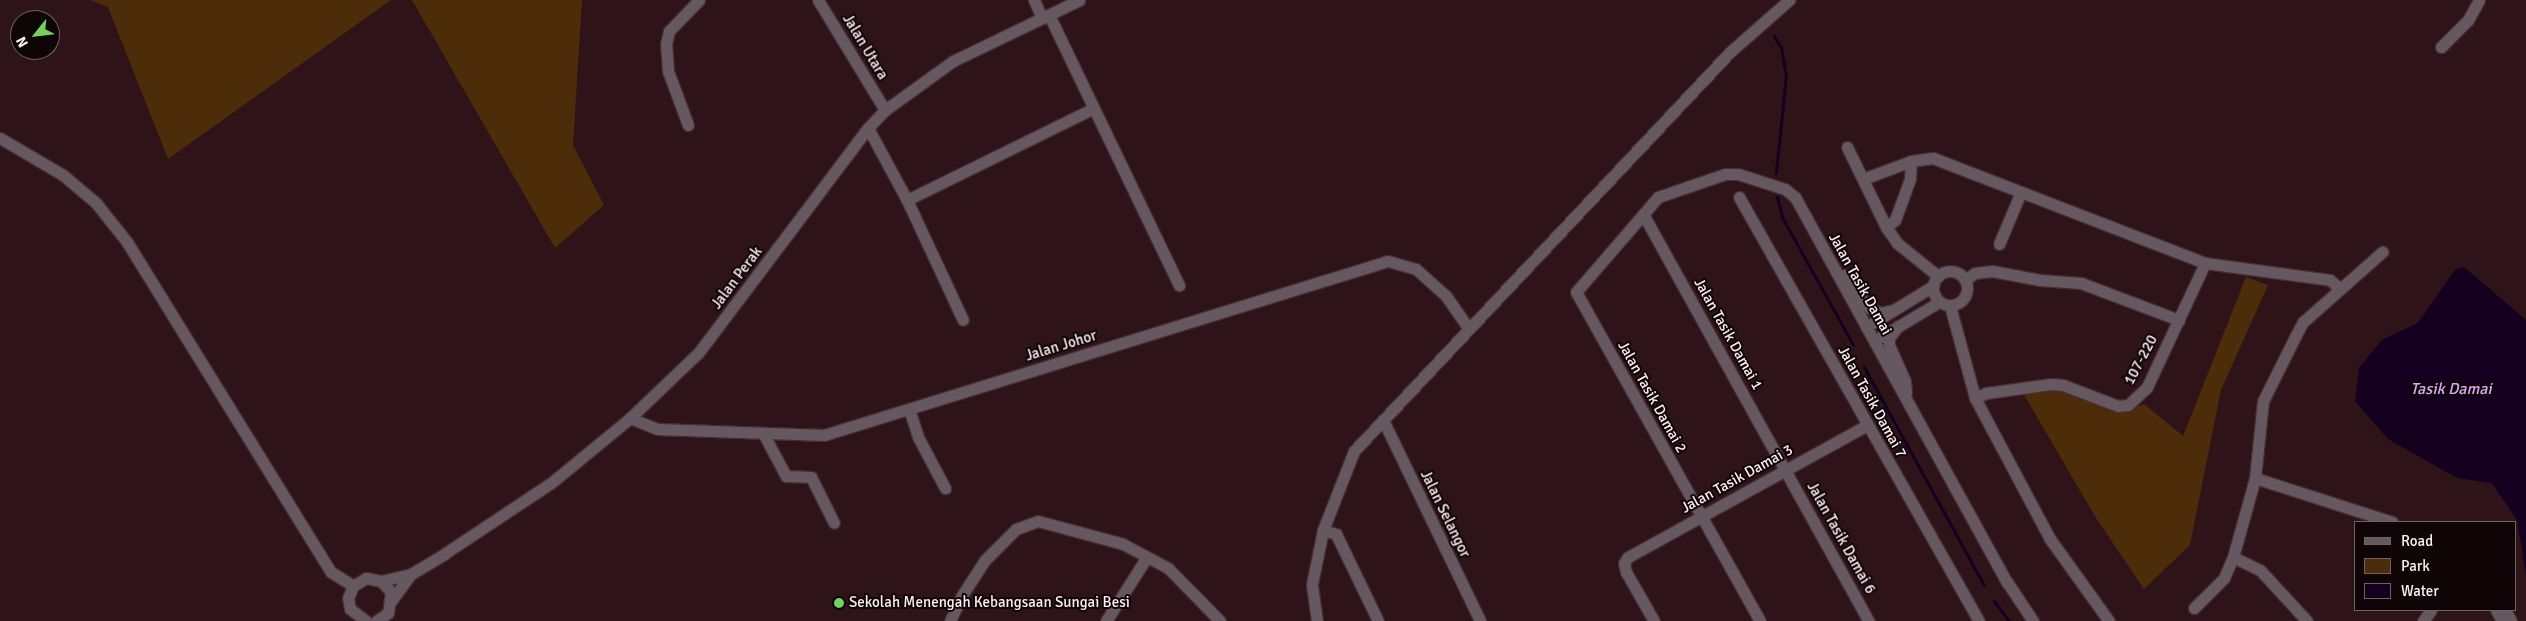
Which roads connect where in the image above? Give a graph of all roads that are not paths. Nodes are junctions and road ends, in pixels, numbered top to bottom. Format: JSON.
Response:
{"nodes":[{"id":1,"x":699,"y":0,"type":"edge"},
{"id":2,"x":818,"y":0,"type":"edge"},
{"id":3,"x":1034,"y":0,"type":"edge"},
{"id":4,"x":1079,"y":0,"type":"edge"},
{"id":5,"x":1788,"y":0,"type":"edge"},
{"id":6,"x":2479,"y":0,"type":"edge"},
{"id":7,"x":1046,"y":16,"type":"junction"},
{"id":8,"x":2441,"y":47,"type":"dead end"},
{"id":9,"x":1092,"y":109,"type":"junction"},
{"id":10,"x":885,"y":110,"type":"junction"},
{"id":11,"x":688,"y":125,"type":"dead end"},
{"id":12,"x":868,"y":128,"type":"junction"},
{"id":13,"x":0,"y":138,"type":"edge"},
{"id":14,"x":1847,"y":147,"type":"dead end"},
{"id":15,"x":1911,"y":162,"type":"junction"},
{"id":16,"x":1863,"y":179,"type":"junction"},
{"id":17,"x":2021,"y":192,"type":"junction"},
{"id":18,"x":1739,"y":197,"type":"dead end"},
{"id":19,"x":907,"y":200,"type":"junction"},
{"id":20,"x":1643,"y":214,"type":"junction"},
{"id":21,"x":1886,"y":227,"type":"junction"},
{"id":22,"x":1999,"y":244,"type":"dead end"},
{"id":23,"x":2382,"y":252,"type":"dead end"},
{"id":24,"x":1830,"y":262,"type":"junction"},
{"id":25,"x":2206,"y":263,"type":"junction"},
{"id":26,"x":1965,"y":280,"type":"junction"},
{"id":27,"x":1936,"y":281,"type":"junction"},
{"id":28,"x":1179,"y":285,"type":"dead end"},
{"id":29,"x":2340,"y":289,"type":"junction"},
{"id":30,"x":1576,"y":292,"type":"joint"},
{"id":31,"x":1945,"y":304,"type":"junction"},
{"id":32,"x":1893,"y":310,"type":"junction"},
{"id":33,"x":963,"y":320,"type":"dead end"},
{"id":34,"x":2179,"y":320,"type":"junction"},
{"id":35,"x":1898,"y":326,"type":"junction"},
{"id":36,"x":1866,"y":327,"type":"junction"},
{"id":37,"x":1469,"y":329,"type":"junction"},
{"id":38,"x":1874,"y":341,"type":"junction"},
{"id":39,"x":1906,"y":398,"type":"junction"},
{"id":40,"x":1975,"y":398,"type":"junction"},
{"id":41,"x":908,"y":408,"type":"junction"},
{"id":42,"x":630,"y":418,"type":"junction"},
{"id":43,"x":1383,"y":420,"type":"junction"},
{"id":44,"x":1867,"y":425,"type":"junction"},
{"id":45,"x":763,"y":432,"type":"junction"},
{"id":46,"x":1786,"y":469,"type":"junction"},
{"id":47,"x":2255,"y":478,"type":"junction"},
{"id":48,"x":945,"y":488,"type":"dead end"},
{"id":49,"x":1702,"y":516,"type":"junction"},
{"id":50,"x":2389,"y":521,"type":"edge"},
{"id":51,"x":834,"y":523,"type":"dead end"},
{"id":52,"x":1323,"y":530,"type":"junction"},
{"id":53,"x":1147,"y":557,"type":"junction"},
{"id":54,"x":2233,"y":557,"type":"junction"},
{"id":55,"x":411,"y":574,"type":"junction"},
{"id":56,"x":381,"y":581,"type":"junction"},
{"id":57,"x":353,"y":586,"type":"junction"},
{"id":58,"x":392,"y":600,"type":"junction"},
{"id":59,"x":2194,"y":608,"type":"dead end"},
{"id":60,"x":366,"y":621,"type":"edge"},
{"id":61,"x":376,"y":621,"type":"edge"},
{"id":62,"x":950,"y":621,"type":"edge"},
{"id":63,"x":1106,"y":621,"type":"edge"},
{"id":64,"x":1220,"y":621,"type":"edge"},
{"id":65,"x":1317,"y":621,"type":"edge"},
{"id":66,"x":1378,"y":621,"type":"edge"},
{"id":67,"x":1480,"y":621,"type":"edge"},
{"id":68,"x":1654,"y":621,"type":"edge"},
{"id":69,"x":1760,"y":621,"type":"edge"},
{"id":70,"x":1869,"y":621,"type":"edge"},
{"id":71,"x":1979,"y":621,"type":"edge"},
{"id":72,"x":2033,"y":621,"type":"edge"},
{"id":73,"x":2109,"y":621,"type":"edge"},
{"id":74,"x":2307,"y":621,"type":"edge"}],
"edges":[{"from":1,"to":11,"type":"street"},
{"from":2,"to":10,"type":"street","name":"Jalan Utara"},
{"from":3,"to":7,"type":"street"},
{"from":4,"to":7,"type":"street","name":"Jalan Perak"},
{"from":5,"to":37,"type":"street"},
{"from":6,"to":8,"type":"street"},
{"from":7,"to":9,"type":"street"},
{"from":7,"to":10,"type":"street","name":"Jalan Perak"},
{"from":9,"to":19,"type":"street"},
{"from":9,"to":28,"type":"street"},
{"from":10,"to":12,"type":"street","name":"Jalan Perak"},
{"from":12,"to":19,"type":"street"},
{"from":12,"to":42,"type":"street","name":"Jalan Perak"},
{"from":13,"to":57,"type":"street"},
{"from":14,"to":16,"type":"street"},
{"from":15,"to":16,"type":"street"},
{"from":15,"to":17,"type":"street"},
{"from":15,"to":21,"type":"street"},
{"from":16,"to":21,"type":"street"},
{"from":17,"to":22,"type":"street"},
{"from":17,"to":25,"type":"street"},
{"from":18,"to":44,"type":"street","name":"Jalan Tasik Damai 7"},
{"from":19,"to":33,"type":"street"},
{"from":20,"to":24,"type":"street","name":"Jalan Tasik Damai"},
{"from":20,"to":30,"type":"street","name":"Jalan Tasik Damai"},
{"from":20,"to":46,"type":"street","name":"Jalan Tasik Damai 1"},
{"from":21,"to":27,"type":"street"},
{"from":23,"to":29,"type":"street"},
{"from":24,"to":32,"type":"street"},
{"from":24,"to":36,"type":"street","name":"Jalan Tasik Damai"},
{"from":25,"to":29,"type":"street"},
{"from":25,"to":34,"type":"street","name":"107-220"},
{"from":26,"to":27,"type":"street"},
{"from":26,"to":31,"type":"street"},
{"from":26,"to":34,"type":"street"},
{"from":27,"to":31,"type":"street"},
{"from":27,"to":32,"type":"street"},
{"from":29,"to":47,"type":"street"},
{"from":30,"to":49,"type":"street","name":"Jalan Tasik Damai 2"},
{"from":31,"to":35,"type":"street"},
{"from":31,"to":40,"type":"street"},
{"from":32,"to":36,"type":"street"},
{"from":34,"to":40,"type":"street","name":"107-220"},
{"from":35,"to":38,"type":"street"},
{"from":35,"to":39,"type":"street"},
{"from":36,"to":38,"type":"street","name":"Jalan Tasik Damai"},
{"from":37,"to":41,"type":"street","name":"Jalan Johor"},
{"from":37,"to":43,"type":"street"},
{"from":38,"to":39,"type":"street","name":"Jalan Tasik Damai"},
{"from":39,"to":72,"type":"street","name":"Jalan Tasik Damai"},
{"from":40,"to":73,"type":"street"},
{"from":41,"to":45,"type":"street","name":"Jalan Johor"},
{"from":41,"to":48,"type":"street"},
{"from":42,"to":45,"type":"street","name":"Jalan Johor"},
{"from":42,"to":55,"type":"street","name":"Jalan Perak"},
{"from":43,"to":52,"type":"street"},
{"from":43,"to":67,"type":"street","name":"Jalan Selangor"},
{"from":44,"to":46,"type":"street","name":"Jalan Tasik Damai 3"},
{"from":44,"to":71,"type":"street","name":"Jalan Tasik Damai 7"},
{"from":45,"to":51,"type":"street"},
{"from":46,"to":49,"type":"street","name":"Jalan Tasik Damai 3"},
{"from":46,"to":70,"type":"street","name":"Jalan Tasik Damai 6"},
{"from":47,"to":50,"type":"street"},
{"from":47,"to":54,"type":"street"},
{"from":49,"to":68,"type":"street","name":"Jalan Tasik Damai 3"},
{"from":49,"to":69,"type":"street","name":"Jalan Tasik Damai 2"},
{"from":52,"to":65,"type":"street"},
{"from":52,"to":66,"type":"street"},
{"from":53,"to":62,"type":"street"},
{"from":53,"to":63,"type":"street"},
{"from":53,"to":64,"type":"street"},
{"from":54,"to":59,"type":"street"},
{"from":54,"to":74,"type":"street"},
{"from":55,"to":56,"type":"street","name":"Jalan Perak"},
{"from":55,"to":58,"type":"street","name":"Jalan Perak"},
{"from":56,"to":57,"type":"street","name":"Jalan Perak"},
{"from":56,"to":58,"type":"street"},
{"from":57,"to":60,"type":"street"},
{"from":58,"to":61,"type":"street","name":"Jalan Perak"}]}
